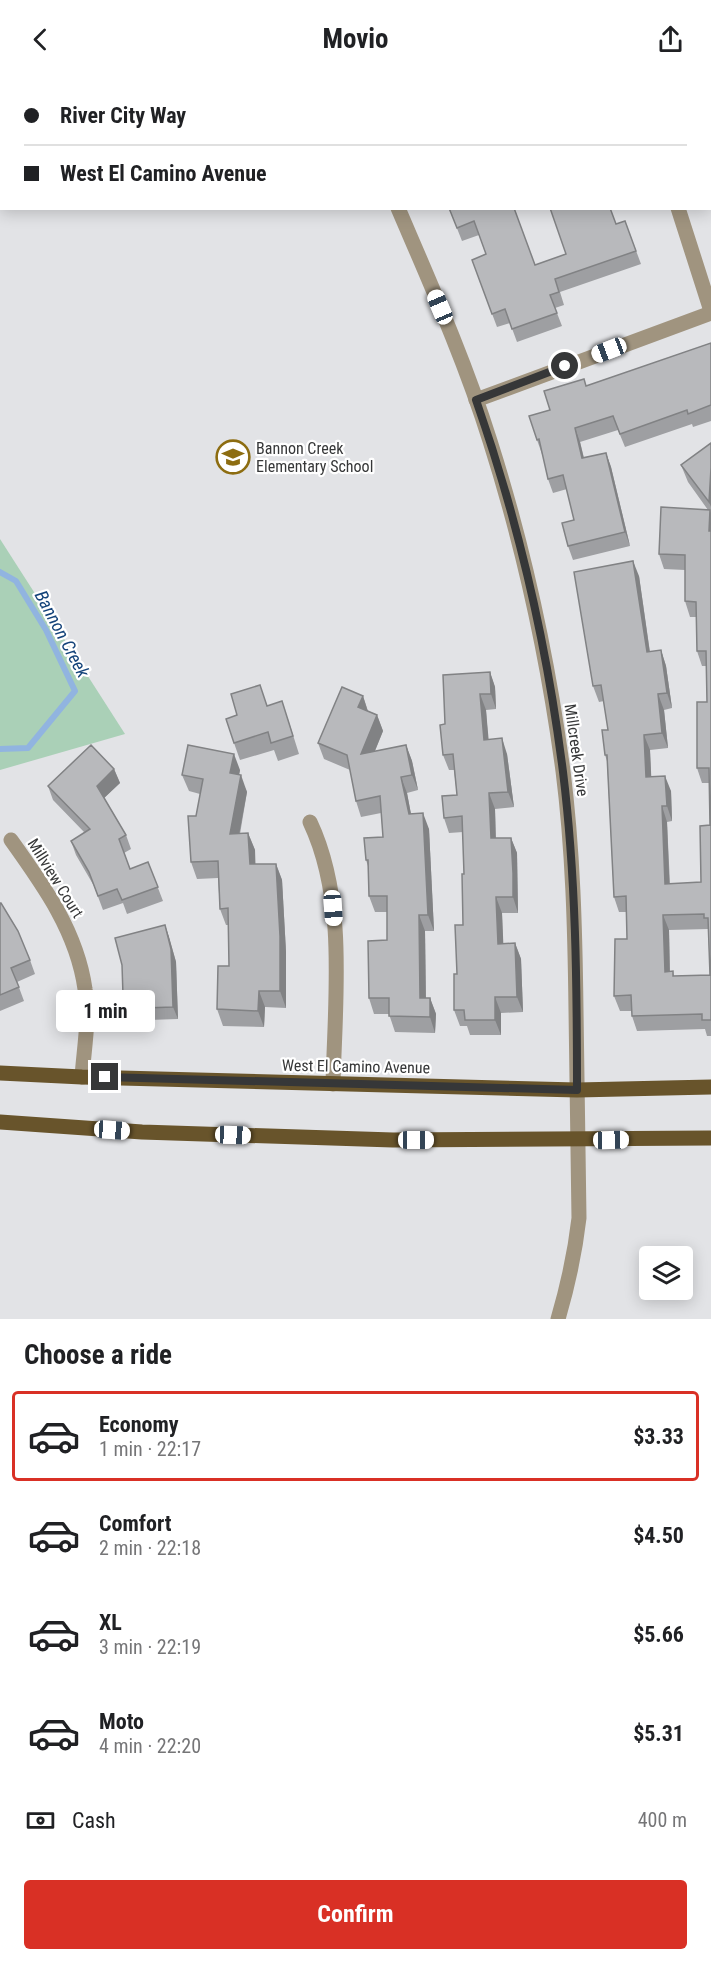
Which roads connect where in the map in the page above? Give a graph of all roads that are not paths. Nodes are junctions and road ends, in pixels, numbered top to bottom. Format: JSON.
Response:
{"nodes":[{"id":1,"x":399,"y":210,"type":"edge"},
{"id":2,"x":679,"y":210,"type":"edge"},
{"id":3,"x":711,"y":312,"type":"edge"},
{"id":4,"x":476,"y":400,"type":"junction"},
{"id":5,"x":310,"y":822,"type":"dead end"},
{"id":6,"x":11,"y":840,"type":"dead end"},
{"id":7,"x":0,"y":1073,"type":"edge"},
{"id":8,"x":82,"y":1077,"type":"junction"},
{"id":9,"x":333,"y":1084,"type":"junction"},
{"id":10,"x":711,"y":1087,"type":"edge"},
{"id":11,"x":577,"y":1090,"type":"junction"},
{"id":12,"x":0,"y":1122,"type":"edge"},
{"id":13,"x":711,"y":1138,"type":"edge"},
{"id":14,"x":578,"y":1140,"type":"junction"},
{"id":15,"x":558,"y":1319,"type":"edge"}],
"edges":[{"from":1,"to":4,"type":"street","name":"Millcreek Drive"},
{"from":2,"to":3,"type":"street"},
{"from":3,"to":4,"type":"street"},
{"from":4,"to":11,"type":"street","name":"Millcreek Drive"},
{"from":5,"to":9,"type":"street"},
{"from":6,"to":8,"type":"street","name":"Millview Court"},
{"from":7,"to":8,"type":"main road","name":"West El Camino Avenue"},
{"from":8,"to":9,"type":"main road","name":"West El Camino Avenue"},
{"from":9,"to":11,"type":"main road","name":"West El Camino Avenue"},
{"from":10,"to":11,"type":"main road","name":"West El Camino Avenue"},
{"from":11,"to":14,"type":"street","name":"Millcreek Drive"},
{"from":12,"to":14,"type":"main road"},
{"from":13,"to":14,"type":"main road"},
{"from":14,"to":15,"type":"street","name":"Millcreek Drive"}]}
